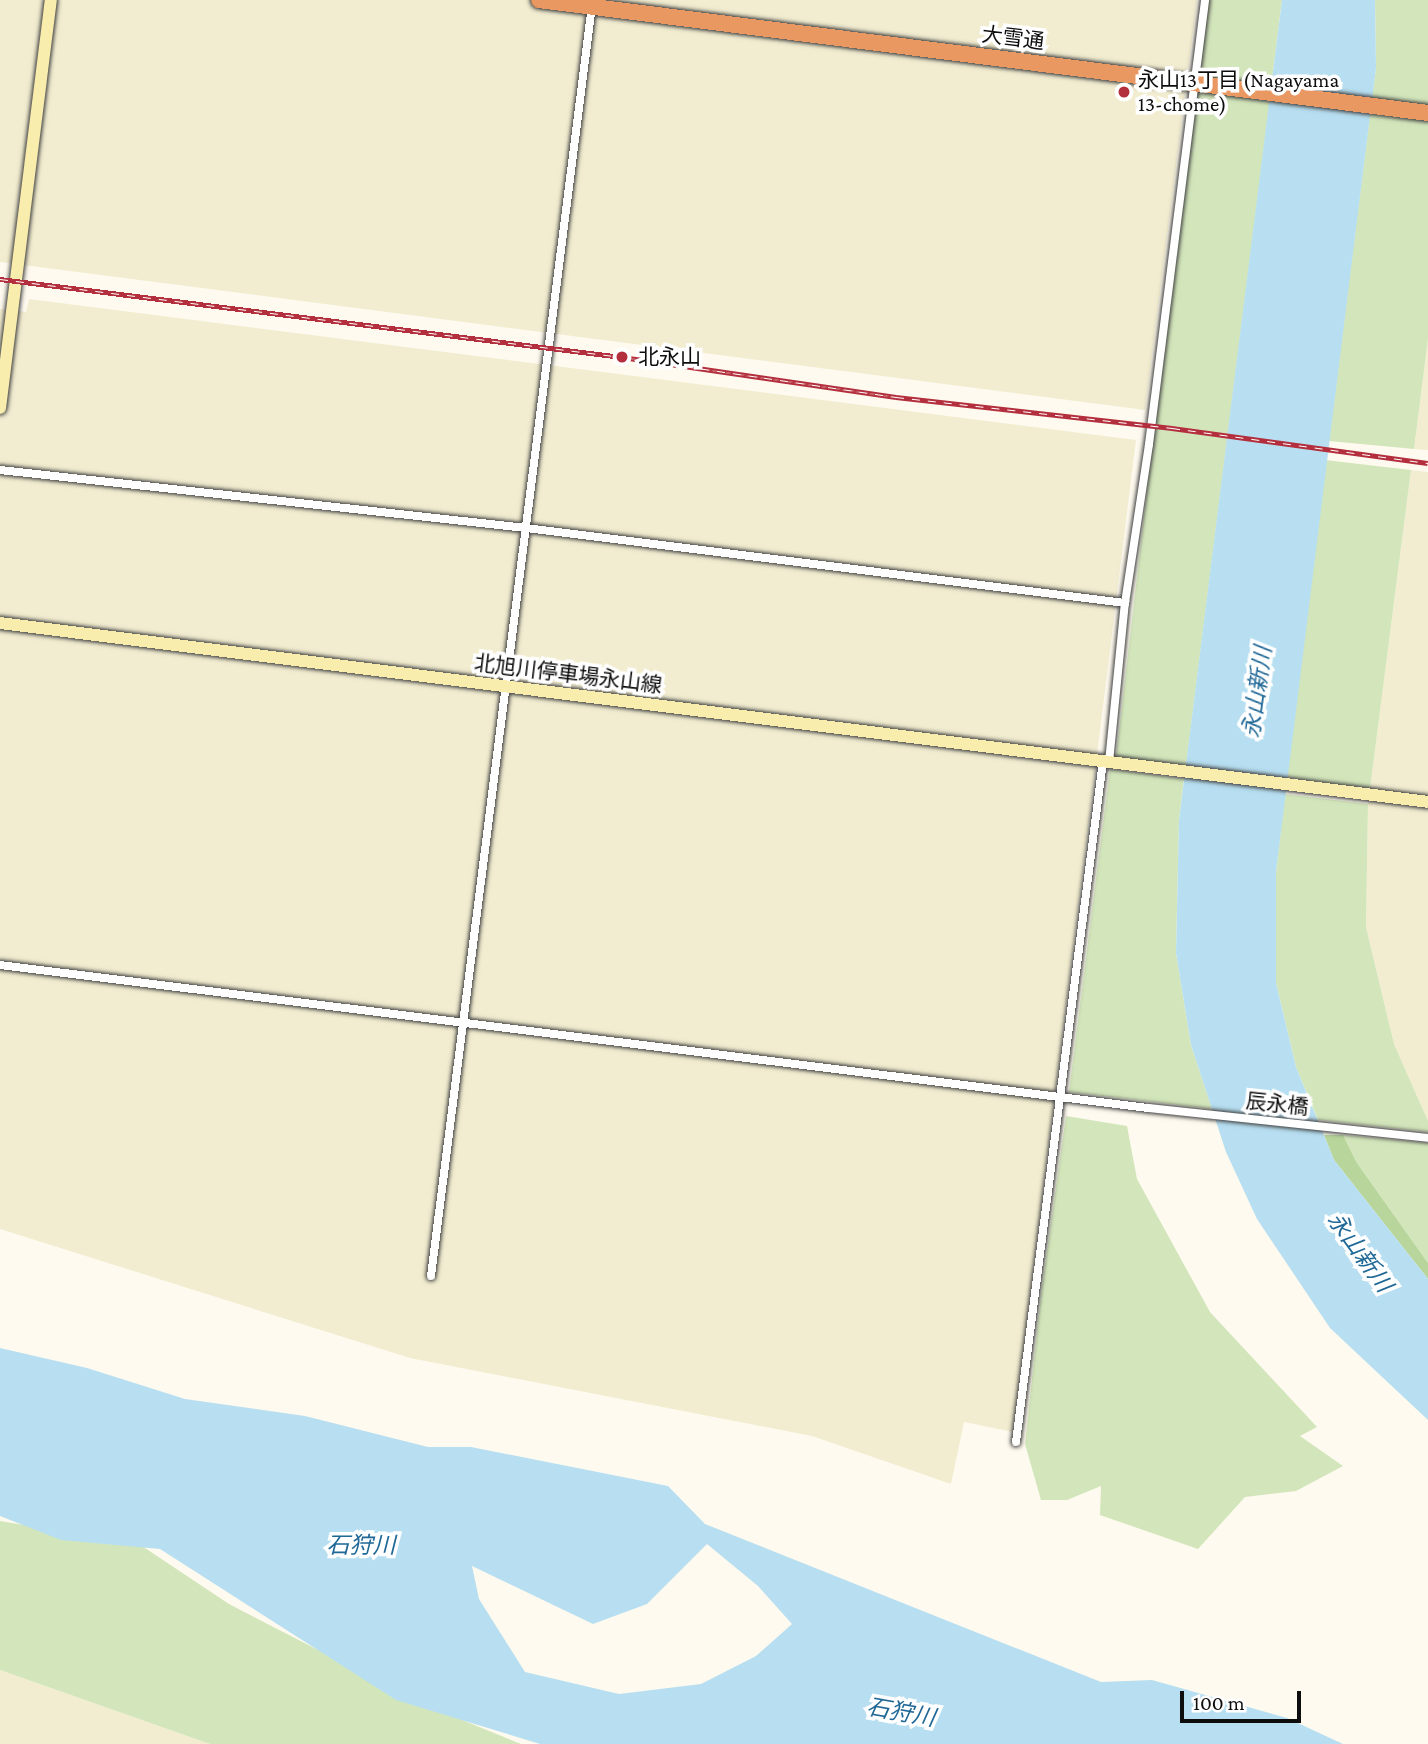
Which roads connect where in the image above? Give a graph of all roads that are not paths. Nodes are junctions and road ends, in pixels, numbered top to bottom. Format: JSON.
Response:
{"nodes":[{"id":1,"x":51,"y":0,"type":"edge"},
{"id":2,"x":539,"y":0,"type":"edge"},
{"id":3,"x":1205,"y":0,"type":"edge"},
{"id":4,"x":592,"y":4,"type":"edge"},
{"id":5,"x":1194,"y":82,"type":"junction"},
{"id":6,"x":1428,"y":113,"type":"edge"},
{"id":7,"x":0,"y":408,"type":"edge"},
{"id":8,"x":0,"y":470,"type":"edge"},
{"id":9,"x":526,"y":528,"type":"junction"},
{"id":10,"x":1125,"y":603,"type":"junction"},
{"id":11,"x":0,"y":623,"type":"edge"},
{"id":12,"x":506,"y":686,"type":"junction"},
{"id":13,"x":1106,"y":761,"type":"junction"},
{"id":14,"x":1428,"y":802,"type":"edge"},
{"id":15,"x":0,"y":965,"type":"edge"},
{"id":16,"x":463,"y":1023,"type":"junction"},
{"id":17,"x":1060,"y":1097,"type":"junction"},
{"id":18,"x":1428,"y":1138,"type":"edge"},
{"id":19,"x":431,"y":1276,"type":"dead end"},
{"id":20,"x":1016,"y":1442,"type":"dead end"}],
"edges":[{"from":1,"to":7,"type":"main road"},
{"from":2,"to":4,"type":"highway","name":"大雪通"},
{"from":3,"to":5,"type":"street"},
{"from":4,"to":5,"type":"highway","name":"大雪通"},
{"from":4,"to":9,"type":"street"},
{"from":5,"to":6,"type":"highway","name":"大雪通"},
{"from":5,"to":10,"type":"street"},
{"from":8,"to":9,"type":"street"},
{"from":9,"to":10,"type":"street"},
{"from":9,"to":12,"type":"street"},
{"from":10,"to":13,"type":"street"},
{"from":11,"to":12,"type":"main road","name":"北旭川停車場永山線"},
{"from":12,"to":13,"type":"main road","name":"北旭川停車場永山線"},
{"from":12,"to":16,"type":"street"},
{"from":13,"to":14,"type":"main road","name":"北旭川停車場永山線"},
{"from":13,"to":17,"type":"street"},
{"from":15,"to":16,"type":"street","name":"辰永橋"},
{"from":16,"to":17,"type":"street","name":"辰永橋"},
{"from":16,"to":19,"type":"street"},
{"from":17,"to":18,"type":"street","name":"辰永橋"},
{"from":17,"to":20,"type":"street"}]}
